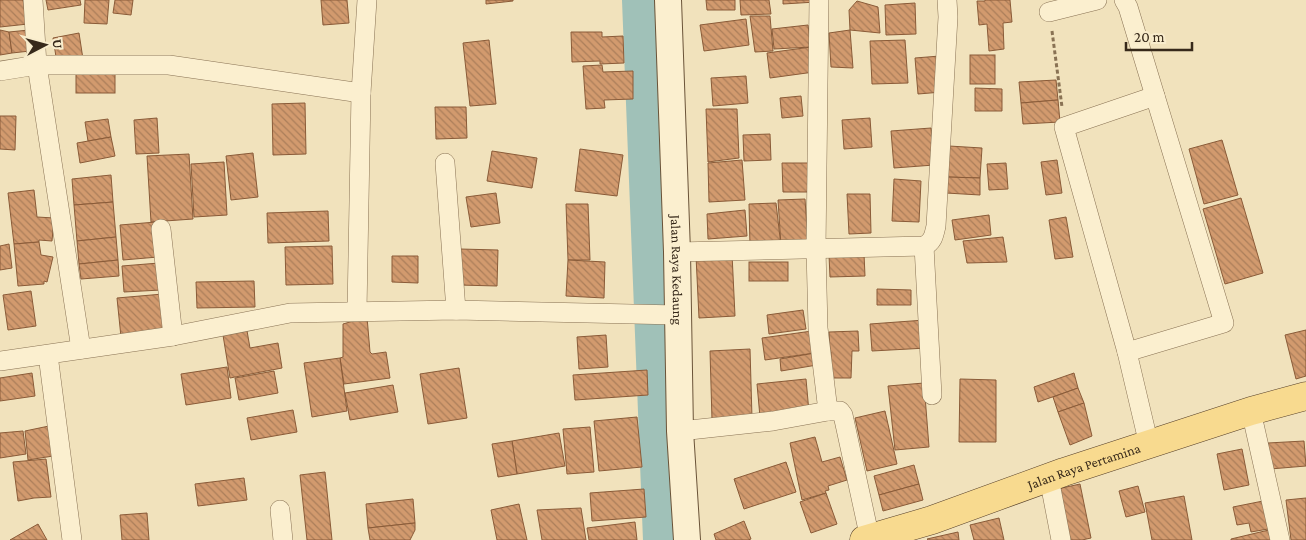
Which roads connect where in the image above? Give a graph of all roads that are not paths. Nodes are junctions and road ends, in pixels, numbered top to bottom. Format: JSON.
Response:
{"nodes":[{"id":1,"x":33,"y":0,"type":"edge"},
{"id":2,"x":367,"y":0,"type":"edge"},
{"id":3,"x":668,"y":0,"type":"edge"},
{"id":4,"x":819,"y":0,"type":"edge"},
{"id":5,"x":947,"y":0,"type":"edge"},
{"id":6,"x":1097,"y":0,"type":"edge"},
{"id":7,"x":1124,"y":0,"type":"edge"},
{"id":8,"x":1049,"y":12,"type":"road end"},
{"id":9,"x":37,"y":65,"type":"junction"},
{"id":10,"x":0,"y":71,"type":"edge"},
{"id":11,"x":361,"y":93,"type":"junction"},
{"id":12,"x":1155,"y":96,"type":"junction"},
{"id":13,"x":445,"y":163,"type":"dead end"},
{"id":14,"x":161,"y":229,"type":"dead end"},
{"id":15,"x":924,"y":246,"type":"junction"},
{"id":16,"x":816,"y":249,"type":"junction"},
{"id":17,"x":677,"y":252,"type":"junction"},
{"id":18,"x":456,"y":310,"type":"junction"},
{"id":19,"x":357,"y":311,"type":"junction"},
{"id":20,"x":663,"y":314,"type":"junction"},
{"id":21,"x":173,"y":336,"type":"junction"},
{"id":22,"x":81,"y":349,"type":"junction"},
{"id":23,"x":1127,"y":352,"type":"junction"},
{"id":24,"x":48,"y":355,"type":"junction"},
{"id":25,"x":0,"y":361,"type":"edge"},
{"id":26,"x":932,"y":395,"type":"dead end"},
{"id":27,"x":1306,"y":396,"type":"edge"},
{"id":28,"x":1251,"y":411,"type":"junction"},
{"id":29,"x":828,"y":412,"type":"junction"},
{"id":30,"x":680,"y":431,"type":"junction"},
{"id":31,"x":1149,"y":445,"type":"junction"},
{"id":32,"x":1049,"y":478,"type":"junction"},
{"id":33,"x":280,"y":510,"type":"dead end"},
{"id":34,"x":867,"y":539,"type":"edge"},
{"id":35,"x":72,"y":540,"type":"edge"},
{"id":36,"x":283,"y":540,"type":"edge"},
{"id":37,"x":687,"y":540,"type":"edge"},
{"id":38,"x":1061,"y":540,"type":"edge"},
{"id":39,"x":1280,"y":540,"type":"edge"}],
"edges":[{"from":1,"to":9,"type":"street"},
{"from":2,"to":11,"type":"street"},
{"from":3,"to":17,"type":"street","name":"Jalan Raya Kedaung"},
{"from":4,"to":16,"type":"street"},
{"from":5,"to":15,"type":"street"},
{"from":6,"to":8,"type":"street"},
{"from":7,"to":12,"type":"street"},
{"from":9,"to":10,"type":"street"},
{"from":9,"to":11,"type":"street"},
{"from":9,"to":22,"type":"street"},
{"from":11,"to":19,"type":"street"},
{"from":12,"to":23,"type":"street"},
{"from":12,"to":23,"type":"street"},
{"from":13,"to":18,"type":"street"},
{"from":14,"to":21,"type":"street"},
{"from":15,"to":16,"type":"street"},
{"from":15,"to":26,"type":"street"},
{"from":16,"to":17,"type":"street"},
{"from":16,"to":29,"type":"street"},
{"from":17,"to":20,"type":"street","name":"Jalan Raya Kedaung"},
{"from":18,"to":19,"type":"street"},
{"from":18,"to":20,"type":"street"},
{"from":19,"to":21,"type":"street"},
{"from":20,"to":30,"type":"street","name":"Jalan Raya Kedaung"},
{"from":21,"to":22,"type":"street"},
{"from":22,"to":24,"type":"street"},
{"from":23,"to":31,"type":"street"},
{"from":24,"to":25,"type":"street"},
{"from":24,"to":35,"type":"street"},
{"from":27,"to":28,"type":"main road","name":"Jalan Raya Pertamina"},
{"from":28,"to":31,"type":"main road","name":"Jalan Raya Pertamina"},
{"from":28,"to":39,"type":"street"},
{"from":29,"to":30,"type":"street"},
{"from":29,"to":34,"type":"street"},
{"from":30,"to":37,"type":"street","name":"Jalan Raya Kedaung"},
{"from":31,"to":32,"type":"main road","name":"Jalan Raya Pertamina"},
{"from":32,"to":34,"type":"main road","name":"Jalan Raya Pertamina"},
{"from":32,"to":38,"type":"street"},
{"from":33,"to":36,"type":"street"}]}
